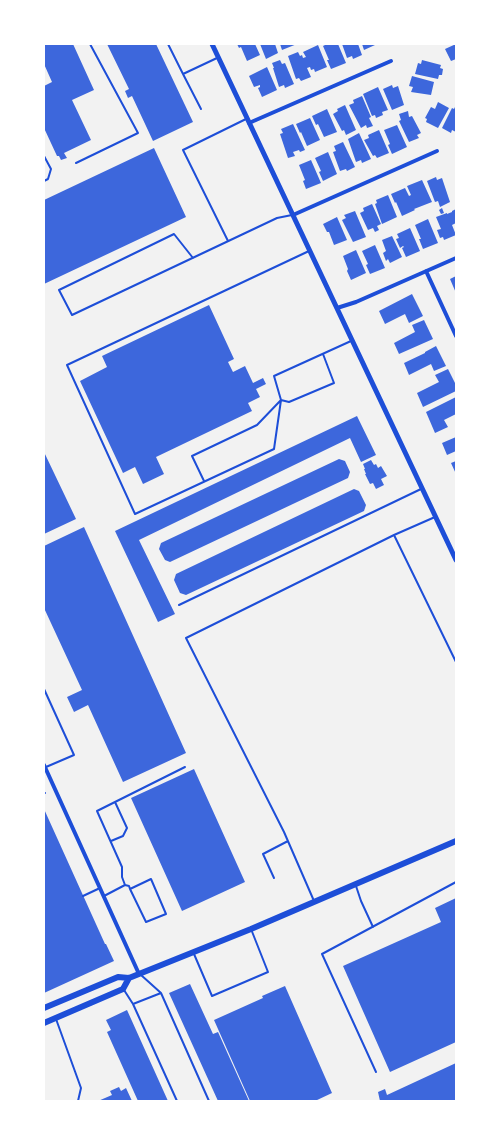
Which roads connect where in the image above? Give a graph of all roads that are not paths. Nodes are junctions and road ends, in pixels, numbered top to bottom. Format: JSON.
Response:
{"nodes":[{"id":1,"x":90,"y":44,"type":"edge"},
{"id":2,"x":168,"y":44,"type":"edge"},
{"id":3,"x":212,"y":44,"type":"edge"},
{"id":4,"x":218,"y":57,"type":"junction"},
{"id":5,"x":391,"y":61,"type":"dead end"},
{"id":6,"x":183,"y":74,"type":"junction"},
{"id":7,"x":201,"y":109,"type":"dead end"},
{"id":8,"x":248,"y":121,"type":"junction"},
{"id":9,"x":437,"y":152,"type":"dead end"},
{"id":10,"x":44,"y":156,"type":"edge"},
{"id":11,"x":76,"y":163,"type":"dead end"},
{"id":12,"x":44,"y":181,"type":"edge"},
{"id":13,"x":293,"y":215,"type":"junction"},
{"id":14,"x":228,"y":241,"type":"junction"},
{"id":15,"x":310,"y":251,"type":"junction"},
{"id":16,"x":193,"y":258,"type":"junction"},
{"id":17,"x":456,"y":258,"type":"edge"},
{"id":18,"x":426,"y":271,"type":"junction"},
{"id":19,"x":337,"y":308,"type":"junction"},
{"id":20,"x":456,"y":336,"type":"edge"},
{"id":21,"x":352,"y":341,"type":"junction"},
{"id":22,"x":323,"y":354,"type":"junction"},
{"id":23,"x":281,"y":400,"type":"junction"},
{"id":24,"x":204,"y":481,"type":"junction"},
{"id":25,"x":422,"y":488,"type":"junction"},
{"id":26,"x":436,"y":517,"type":"junction"},
{"id":27,"x":394,"y":535,"type":"junction"},
{"id":28,"x":456,"y":560,"type":"edge"},
{"id":29,"x":179,"y":605,"type":"dead end"},
{"id":30,"x":456,"y":662,"type":"edge"},
{"id":31,"x":44,"y":689,"type":"edge"},
{"id":32,"x":45,"y":766,"type":"edge"},
{"id":33,"x":185,"y":766,"type":"dead end"},
{"id":34,"x":115,"y":802,"type":"junction"},
{"id":35,"x":112,"y":841,"type":"junction"},
{"id":36,"x":288,"y":841,"type":"junction"},
{"id":37,"x":456,"y":841,"type":"edge"},
{"id":38,"x":274,"y":878,"type":"dead end"},
{"id":39,"x":456,"y":882,"type":"edge"},
{"id":40,"x":356,"y":884,"type":"junction"},
{"id":41,"x":125,"y":885,"type":"junction"},
{"id":42,"x":100,"y":888,"type":"junction"},
{"id":43,"x":130,"y":889,"type":"junction"},
{"id":44,"x":83,"y":896,"type":"dead end"},
{"id":45,"x":104,"y":896,"type":"junction"},
{"id":46,"x":314,"y":901,"type":"junction"},
{"id":47,"x":373,"y":927,"type":"junction"},
{"id":48,"x":251,"y":929,"type":"junction"},
{"id":49,"x":193,"y":953,"type":"junction"},
{"id":50,"x":139,"y":974,"type":"junction"},
{"id":51,"x":129,"y":978,"type":"junction"},
{"id":52,"x":123,"y":989,"type":"junction"},
{"id":53,"x":161,"y":993,"type":"junction"},
{"id":54,"x":134,"y":1004,"type":"junction"},
{"id":55,"x":44,"y":1008,"type":"edge"},
{"id":56,"x":56,"y":1018,"type":"junction"},
{"id":57,"x":44,"y":1023,"type":"edge"},
{"id":58,"x":376,"y":1072,"type":"dead end"},
{"id":59,"x":78,"y":1101,"type":"edge"},
{"id":60,"x":177,"y":1101,"type":"edge"},
{"id":61,"x":209,"y":1101,"type":"edge"}],
"edges":[{"from":1,"to":11,"type":"lane"},
{"from":2,"to":6,"type":"lane"},
{"from":3,"to":4,"type":"street"},
{"from":4,"to":6,"type":"lane"},
{"from":4,"to":8,"type":"street"},
{"from":5,"to":8,"type":"street"},
{"from":6,"to":7,"type":"lane"},
{"from":8,"to":13,"type":"street"},
{"from":8,"to":14,"type":"lane"},
{"from":9,"to":13,"type":"street"},
{"from":10,"to":12,"type":"lane"},
{"from":13,"to":14,"type":"lane"},
{"from":13,"to":15,"type":"street"},
{"from":14,"to":16,"type":"lane"},
{"from":15,"to":19,"type":"street"},
{"from":15,"to":24,"type":"lane"},
{"from":16,"to":16,"type":"lane"},
{"from":17,"to":18,"type":"street"},
{"from":18,"to":19,"type":"street"},
{"from":18,"to":20,"type":"street"},
{"from":19,"to":21,"type":"street"},
{"from":21,"to":22,"type":"lane"},
{"from":21,"to":25,"type":"street"},
{"from":22,"to":23,"type":"lane"},
{"from":22,"to":23,"type":"lane"},
{"from":23,"to":24,"type":"lane"},
{"from":23,"to":24,"type":"lane"},
{"from":25,"to":26,"type":"street"},
{"from":25,"to":29,"type":"lane"},
{"from":26,"to":27,"type":"lane"},
{"from":26,"to":28,"type":"street"},
{"from":27,"to":30,"type":"lane"},
{"from":27,"to":36,"type":"lane"},
{"from":31,"to":32,"type":"lane"},
{"from":32,"to":42,"type":"street"},
{"from":33,"to":34,"type":"lane"},
{"from":34,"to":35,"type":"lane"},
{"from":34,"to":35,"type":"lane"},
{"from":35,"to":41,"type":"lane"},
{"from":36,"to":38,"type":"lane"},
{"from":36,"to":46,"type":"lane"},
{"from":37,"to":40,"type":"main road"},
{"from":39,"to":47,"type":"lane"},
{"from":40,"to":46,"type":"main road"},
{"from":40,"to":47,"type":"lane"},
{"from":41,"to":43,"type":"lane"},
{"from":41,"to":45,"type":"lane"},
{"from":42,"to":44,"type":"lane"},
{"from":42,"to":45,"type":"street"},
{"from":43,"to":43,"type":"lane"},
{"from":45,"to":50,"type":"street"},
{"from":46,"to":48,"type":"main road"},
{"from":47,"to":58,"type":"lane"},
{"from":48,"to":49,"type":"main road"},
{"from":48,"to":49,"type":"lane"},
{"from":49,"to":50,"type":"main road"},
{"from":50,"to":51,"type":"main road"},
{"from":50,"to":53,"type":"lane"},
{"from":51,"to":52,"type":"main road"},
{"from":51,"to":55,"type":"main road"},
{"from":52,"to":54,"type":"lane"},
{"from":52,"to":56,"type":"main road"},
{"from":53,"to":54,"type":"lane"},
{"from":53,"to":61,"type":"lane"},
{"from":54,"to":60,"type":"lane"},
{"from":56,"to":57,"type":"main road"},
{"from":56,"to":59,"type":"lane"}]}
